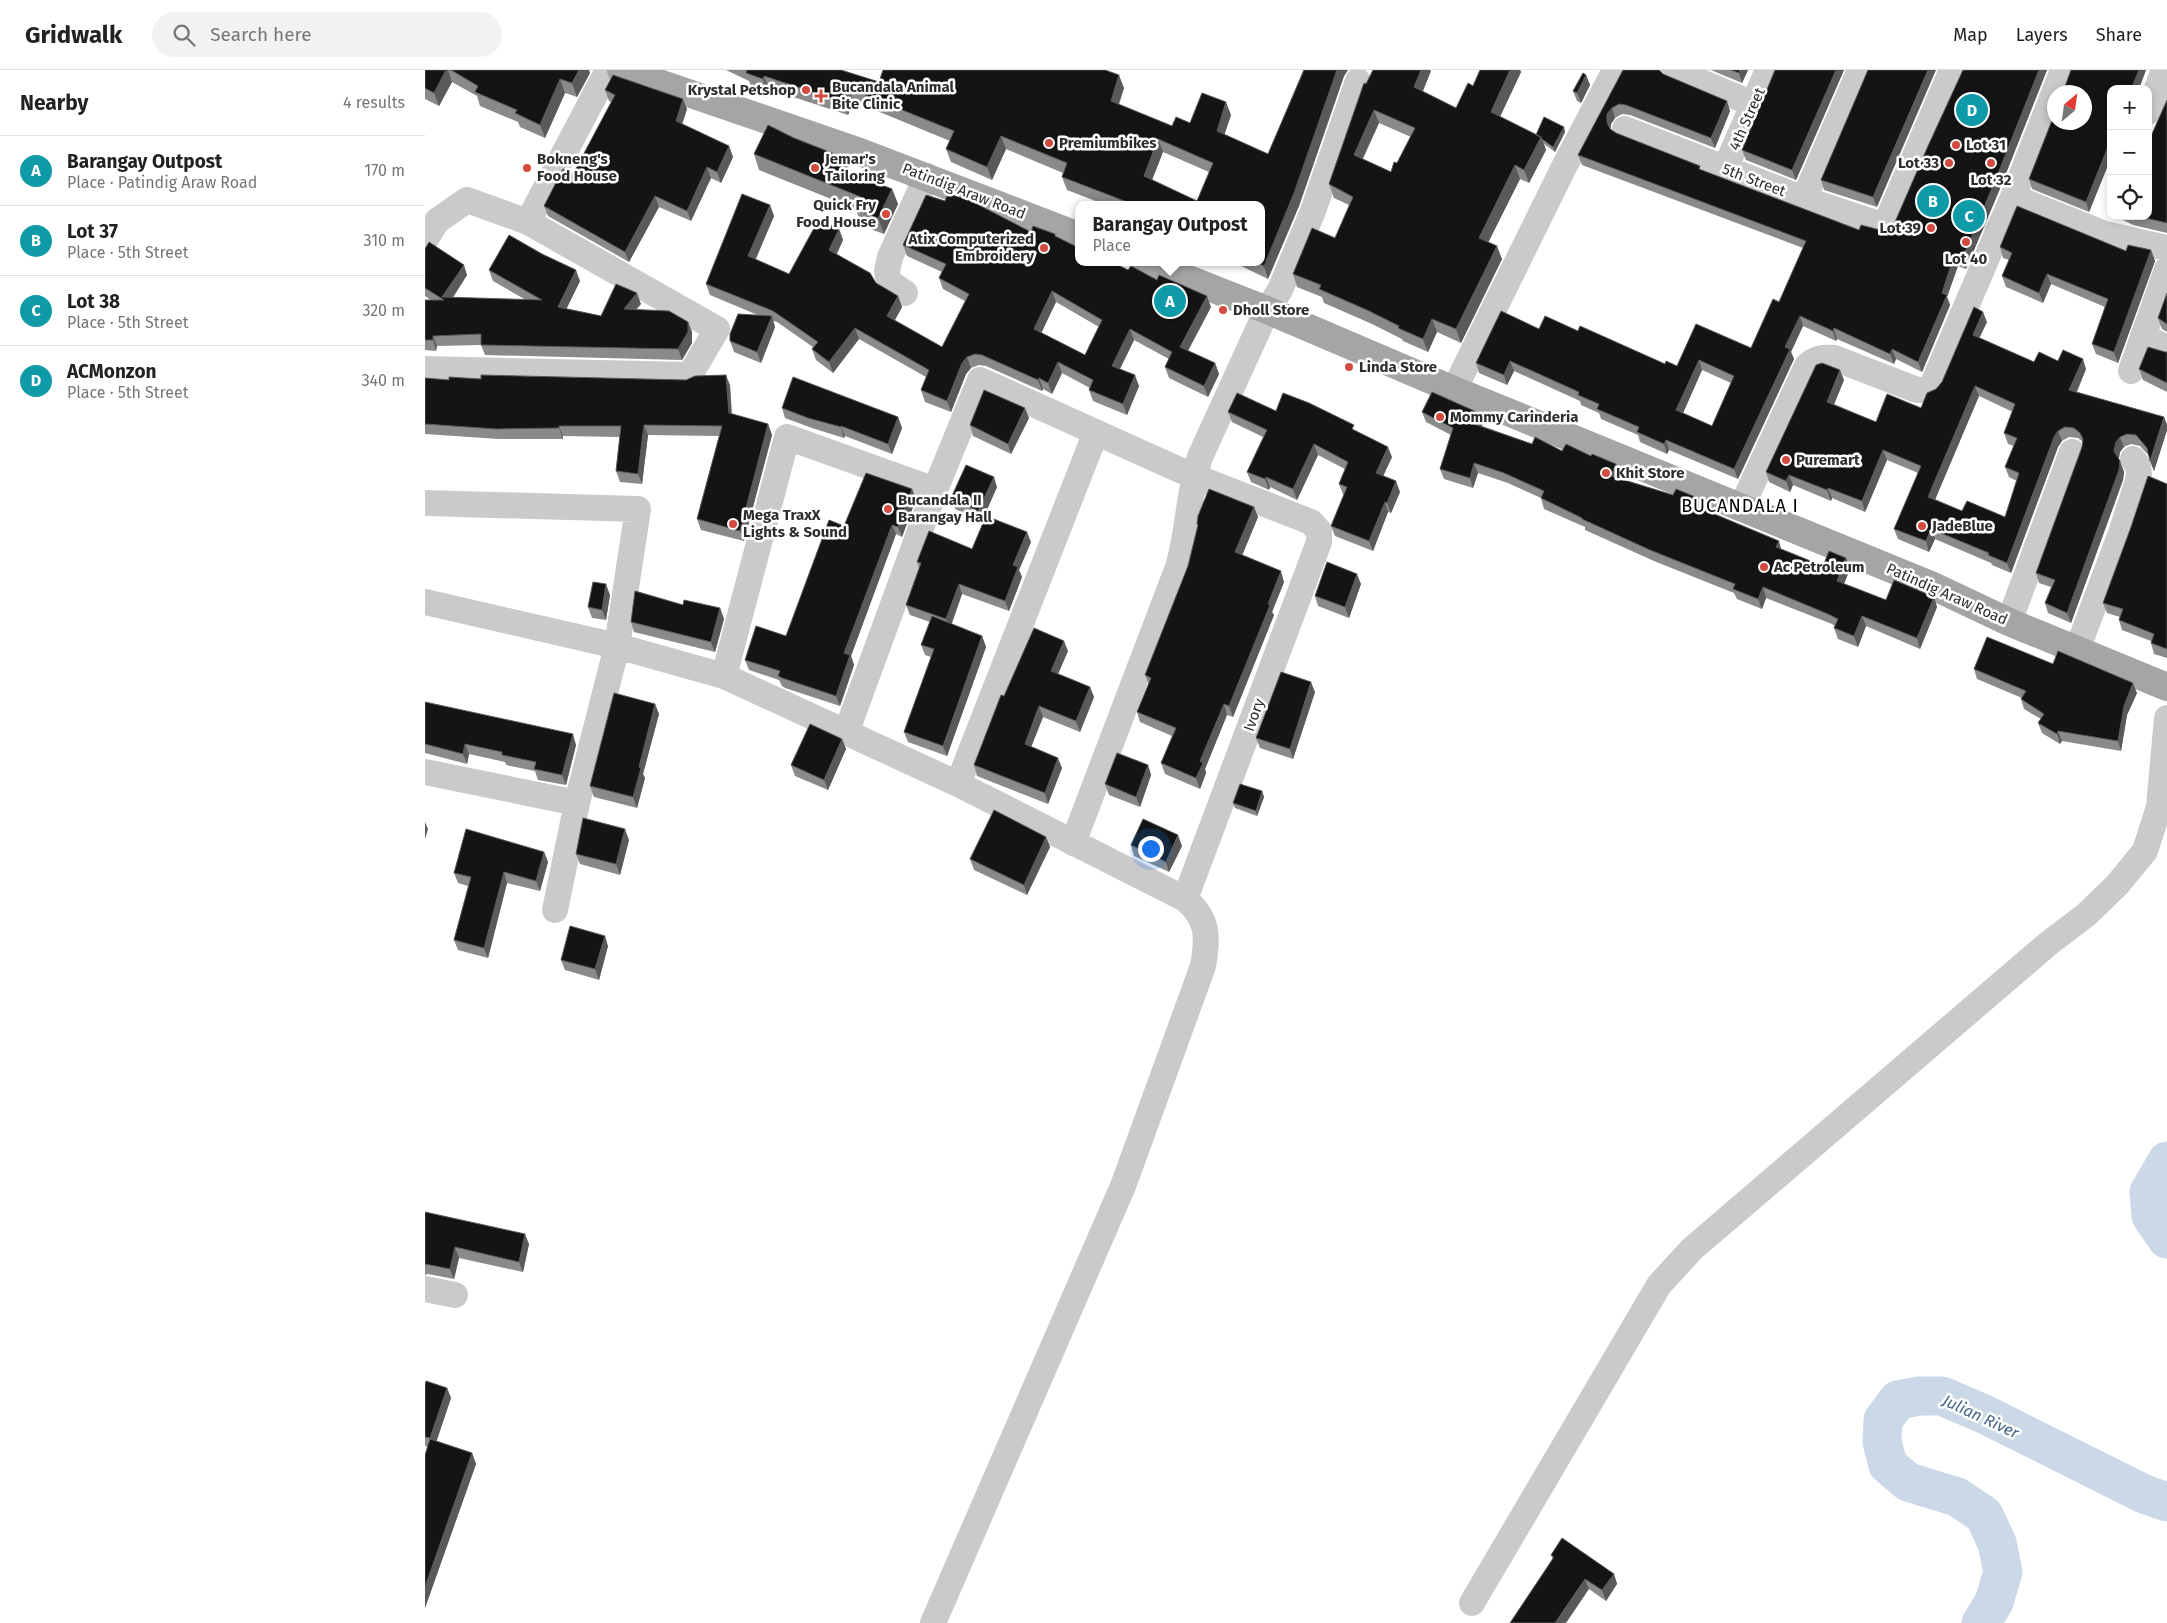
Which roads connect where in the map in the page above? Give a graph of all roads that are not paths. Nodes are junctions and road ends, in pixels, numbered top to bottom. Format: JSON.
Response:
{"nodes":[{"id":1,"x":608,"y":70,"type":"edge"},
{"id":2,"x":621,"y":70,"type":"edge"},
{"id":3,"x":1615,"y":70,"type":"edge"},
{"id":4,"x":1673,"y":70,"type":"edge"},
{"id":5,"x":1768,"y":70,"type":"edge"},
{"id":6,"x":1860,"y":70,"type":"edge"},
{"id":7,"x":1952,"y":70,"type":"edge"},
{"id":8,"x":2063,"y":70,"type":"edge"},
{"id":9,"x":2164,"y":70,"type":"edge"},
{"id":10,"x":1359,"y":81,"type":"dead end"},
{"id":11,"x":2152,"y":102,"type":"edge"},
{"id":12,"x":1753,"y":104,"type":"junction"},
{"id":13,"x":1625,"y":129,"type":"dead end"},
{"id":14,"x":1725,"y":168,"type":"junction"},
{"id":15,"x":927,"y":176,"type":"junction"},
{"id":16,"x":2013,"y":197,"type":"junction"},
{"id":17,"x":1804,"y":199,"type":"junction"},
{"id":18,"x":528,"y":222,"type":"junction"},
{"id":19,"x":2108,"y":225,"type":"edge"},
{"id":20,"x":1075,"y":234,"type":"edge"},
{"id":21,"x":425,"y":240,"type":"edge"},
{"id":22,"x":2167,"y":248,"type":"edge"},
{"id":23,"x":1155,"y":266,"type":"edge"},
{"id":24,"x":2167,"y":269,"type":"edge"},
{"id":25,"x":905,"y":293,"type":"dead end"},
{"id":26,"x":1267,"y":310,"type":"junction"},
{"id":27,"x":2143,"y":336,"type":"junction"},
{"id":28,"x":2167,"y":348,"type":"edge"},
{"id":29,"x":425,"y":369,"type":"edge"},
{"id":30,"x":2131,"y":371,"type":"dead end"},
{"id":31,"x":1454,"y":390,"type":"junction"},
{"id":32,"x":1096,"y":432,"type":"junction"},
{"id":33,"x":2072,"y":452,"type":"dead end"},
{"id":34,"x":2133,"y":459,"type":"dead end"},
{"id":35,"x":1193,"y":476,"type":"junction"},
{"id":36,"x":935,"y":490,"type":"junction"},
{"id":37,"x":425,"y":503,"type":"edge"},
{"id":38,"x":1741,"y":508,"type":"junction"},
{"id":39,"x":425,"y":602,"type":"edge"},
{"id":40,"x":2009,"y":622,"type":"junction"},
{"id":41,"x":617,"y":646,"type":"junction"},
{"id":42,"x":2077,"y":650,"type":"junction"},
{"id":43,"x":724,"y":676,"type":"junction"},
{"id":44,"x":2167,"y":687,"type":"edge"},
{"id":45,"x":2167,"y":718,"type":"edge"},
{"id":46,"x":846,"y":733,"type":"junction"},
{"id":47,"x":425,"y":772,"type":"edge"},
{"id":48,"x":958,"y":784,"type":"junction"},
{"id":49,"x":577,"y":803,"type":"junction"},
{"id":50,"x":1073,"y":842,"type":"junction"},
{"id":51,"x":1185,"y":899,"type":"junction"},
{"id":52,"x":555,"y":910,"type":"dead end"},
{"id":53,"x":425,"y":1289,"type":"edge"},
{"id":54,"x":455,"y":1295,"type":"dead end"},
{"id":55,"x":1472,"y":1602,"type":"dead end"},
{"id":56,"x":933,"y":1623,"type":"edge"}],
"edges":[{"from":1,"to":18,"type":"street"},
{"from":2,"to":15,"type":"main road","name":"Patindig Araw Road"},
{"from":3,"to":31,"type":"street"},
{"from":4,"to":12,"type":"street"},
{"from":5,"to":12,"type":"street","name":"4th Street"},
{"from":6,"to":17,"type":"street"},
{"from":7,"to":17,"type":"street","name":"5th Street"},
{"from":8,"to":16,"type":"street"},
{"from":9,"to":11,"type":"street"},
{"from":10,"to":26,"type":"street"},
{"from":12,"to":14,"type":"street","name":"4th Street"},
{"from":13,"to":14,"type":"street","name":"5th Street"},
{"from":14,"to":17,"type":"street","name":"5th Street"},
{"from":15,"to":20,"type":"main road","name":"Patindig Araw Road"},
{"from":15,"to":25,"type":"street"},
{"from":16,"to":19,"type":"street"},
{"from":16,"to":38,"type":"street"},
{"from":18,"to":21,"type":"street"},
{"from":18,"to":29,"type":"street"},
{"from":19,"to":22,"type":"street"},
{"from":23,"to":26,"type":"main road","name":"Patindig Araw Road"},
{"from":24,"to":27,"type":"street"},
{"from":26,"to":31,"type":"main road","name":"Patindig Araw Road"},
{"from":26,"to":35,"type":"street"},
{"from":27,"to":28,"type":"street"},
{"from":27,"to":30,"type":"street"},
{"from":31,"to":38,"type":"main road","name":"Patindig Araw Road"},
{"from":32,"to":35,"type":"street"},
{"from":32,"to":36,"type":"street"},
{"from":32,"to":48,"type":"street"},
{"from":33,"to":40,"type":"street"},
{"from":34,"to":42,"type":"street"},
{"from":35,"to":50,"type":"street"},
{"from":35,"to":51,"type":"street","name":"Ivory"},
{"from":36,"to":43,"type":"street"},
{"from":36,"to":46,"type":"street"},
{"from":37,"to":41,"type":"street"},
{"from":38,"to":40,"type":"main road","name":"Patindig Araw Road"},
{"from":39,"to":41,"type":"street"},
{"from":40,"to":42,"type":"main road","name":"Patindig Araw Road"},
{"from":41,"to":43,"type":"street"},
{"from":41,"to":49,"type":"street"},
{"from":42,"to":44,"type":"main road","name":"Patindig Araw Road"},
{"from":43,"to":46,"type":"street"},
{"from":45,"to":55,"type":"street"},
{"from":46,"to":48,"type":"street"},
{"from":47,"to":49,"type":"street"},
{"from":48,"to":50,"type":"street"},
{"from":49,"to":52,"type":"street"},
{"from":50,"to":51,"type":"street"},
{"from":51,"to":56,"type":"street"},
{"from":53,"to":54,"type":"street"}]}
